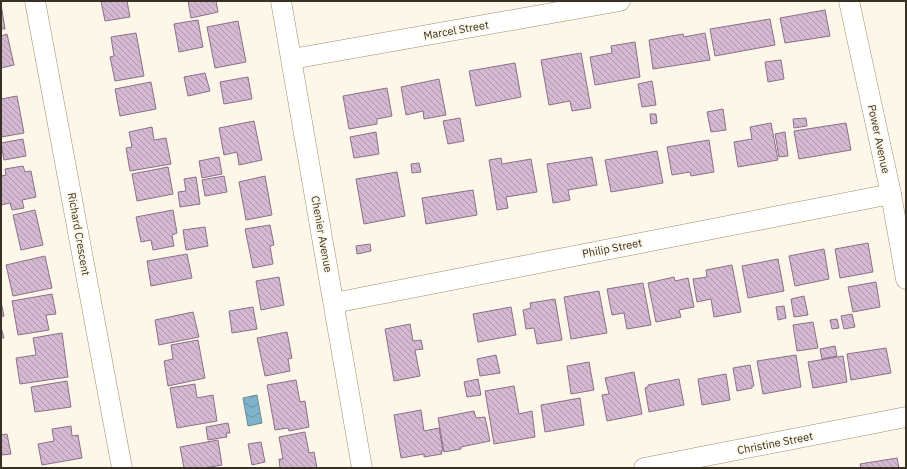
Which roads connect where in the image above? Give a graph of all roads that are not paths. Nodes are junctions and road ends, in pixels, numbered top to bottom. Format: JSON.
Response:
{"nodes":[{"id":1,"x":35,"y":1,"type":"edge"},
{"id":2,"x":282,"y":1,"type":"edge"},
{"id":3,"x":620,"y":1,"type":"edge"},
{"id":4,"x":849,"y":1,"type":"edge"},
{"id":5,"x":292,"y":59,"type":"junction"},
{"id":6,"x":891,"y":194,"type":"junction"},
{"id":7,"x":906,"y":278,"type":"edge"},
{"id":8,"x":334,"y":303,"type":"junction"},
{"id":9,"x":906,"y":417,"type":"edge"},
{"id":10,"x":712,"y":462,"type":"edge"},
{"id":11,"x":122,"y":468,"type":"edge"},
{"id":12,"x":362,"y":468,"type":"edge"},
{"id":13,"x":644,"y":468,"type":"edge"}],
"edges":[{"from":1,"to":11,"type":"street","name":"Richard Crescent"},
{"from":2,"to":5,"type":"street","name":"Chenier Avenue"},
{"from":3,"to":5,"type":"street","name":"Marcel Street"},
{"from":4,"to":6,"type":"street","name":"Power Avenue"},
{"from":5,"to":8,"type":"street","name":"Chenier Avenue"},
{"from":6,"to":7,"type":"street","name":"Power Avenue"},
{"from":6,"to":8,"type":"street","name":"Philip Street"},
{"from":8,"to":12,"type":"street","name":"Chenier Avenue"},
{"from":9,"to":10,"type":"street","name":"Christine Street"},
{"from":10,"to":13,"type":"street","name":"Christine Street"}]}
